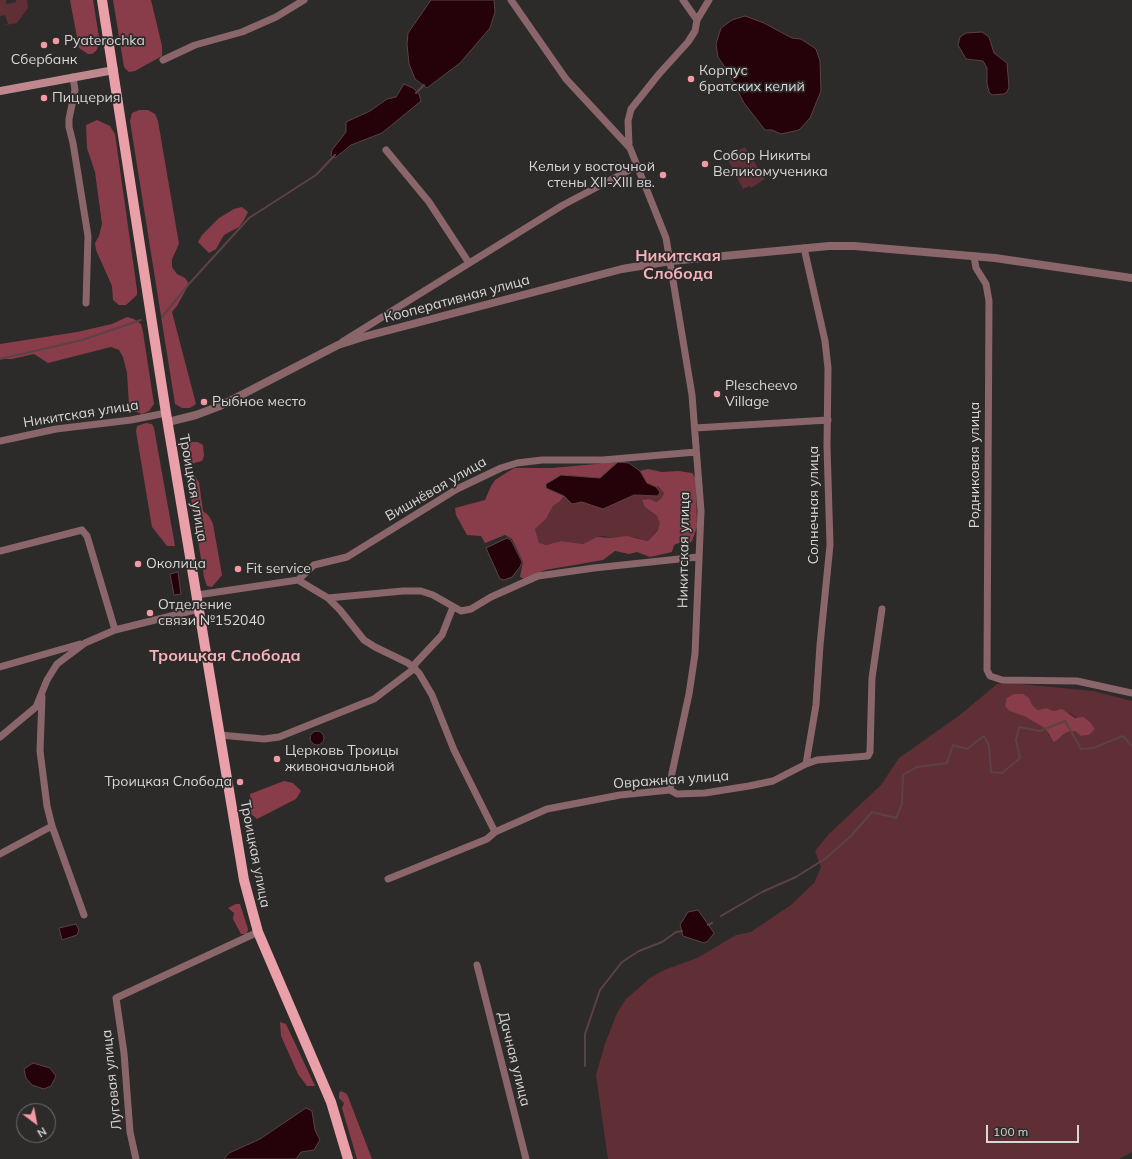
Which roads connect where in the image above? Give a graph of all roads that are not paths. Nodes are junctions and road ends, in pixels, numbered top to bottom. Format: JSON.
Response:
{"nodes":[{"id":1,"x":102,"y":0,"type":"edge"},
{"id":2,"x":304,"y":0,"type":"edge"},
{"id":3,"x":511,"y":0,"type":"edge"},
{"id":4,"x":683,"y":0,"type":"edge"},
{"id":5,"x":709,"y":0,"type":"edge"},
{"id":6,"x":697,"y":20,"type":"junction"},
{"id":7,"x":163,"y":60,"type":"dead end"},
{"id":8,"x":114,"y":70,"type":"junction"},
{"id":9,"x":73,"y":78,"type":"junction"},
{"id":10,"x":0,"y":91,"type":"edge"},
{"id":11,"x":630,"y":148,"type":"junction"},
{"id":12,"x":386,"y":150,"type":"dead end"},
{"id":13,"x":637,"y":166,"type":"junction"},
{"id":14,"x":804,"y":248,"type":"junction"},
{"id":15,"x":974,"y":256,"type":"junction"},
{"id":16,"x":671,"y":261,"type":"junction"},
{"id":17,"x":469,"y":263,"type":"junction"},
{"id":18,"x":1132,"y":278,"type":"edge"},
{"id":19,"x":86,"y":303,"type":"dead end"},
{"id":20,"x":338,"y":345,"type":"junction"},
{"id":21,"x":167,"y":418,"type":"junction"},
{"id":22,"x":828,"y":420,"type":"junction"},
{"id":23,"x":695,"y":428,"type":"junction"},
{"id":24,"x":0,"y":441,"type":"edge"},
{"id":25,"x":696,"y":452,"type":"junction"},
{"id":26,"x":0,"y":551,"type":"edge"},
{"id":27,"x":698,"y":557,"type":"junction"},
{"id":28,"x":298,"y":580,"type":"junction"},
{"id":29,"x":197,"y":595,"type":"junction"},
{"id":30,"x":328,"y":598,"type":"junction"},
{"id":31,"x":453,"y":607,"type":"junction"},
{"id":32,"x":199,"y":609,"type":"junction"},
{"id":33,"x":882,"y":609,"type":"dead end"},
{"id":34,"x":114,"y":630,"type":"junction"},
{"id":35,"x":86,"y":643,"type":"junction"},
{"id":36,"x":0,"y":667,"type":"edge"},
{"id":37,"x":414,"y":667,"type":"junction"},
{"id":38,"x":43,"y":691,"type":"junction"},
{"id":39,"x":1132,"y":693,"type":"edge"},
{"id":40,"x":220,"y":735,"type":"junction"},
{"id":41,"x":0,"y":737,"type":"edge"},
{"id":42,"x":806,"y":764,"type":"junction"},
{"id":43,"x":670,"y":790,"type":"junction"},
{"id":44,"x":52,"y":826,"type":"junction"},
{"id":45,"x":495,"y":832,"type":"junction"},
{"id":46,"x":0,"y":854,"type":"edge"},
{"id":47,"x":388,"y":880,"type":"dead end"},
{"id":48,"x":84,"y":915,"type":"dead end"},
{"id":49,"x":258,"y":932,"type":"junction"},
{"id":50,"x":477,"y":965,"type":"dead end"},
{"id":51,"x":136,"y":1159,"type":"edge"},
{"id":52,"x":348,"y":1159,"type":"edge"},
{"id":53,"x":526,"y":1159,"type":"edge"}],
"edges":[{"from":1,"to":8,"type":"main road","name":"Троицкая улица"},
{"from":2,"to":7,"type":"street"},
{"from":3,"to":11,"type":"street"},
{"from":4,"to":6,"type":"street"},
{"from":5,"to":6,"type":"street"},
{"from":6,"to":11,"type":"street"},
{"from":8,"to":9,"type":"main road"},
{"from":8,"to":21,"type":"main road","name":"Троицкая улица"},
{"from":9,"to":10,"type":"main road"},
{"from":9,"to":19,"type":"street"},
{"from":11,"to":13,"type":"street","name":"Никитская улица"},
{"from":12,"to":17,"type":"street"},
{"from":13,"to":16,"type":"street","name":"Никитская улица"},
{"from":13,"to":17,"type":"street"},
{"from":14,"to":15,"type":"street","name":"Кооперативная улица"},
{"from":14,"to":16,"type":"street","name":"Кооперативная улица"},
{"from":14,"to":22,"type":"street","name":"Солнечная улица"},
{"from":15,"to":18,"type":"street","name":"Кооперативная улица"},
{"from":15,"to":39,"type":"street","name":"Родниковая улица"},
{"from":16,"to":20,"type":"street","name":"Кооперативная улица"},
{"from":16,"to":23,"type":"street","name":"Никитская улица"},
{"from":17,"to":20,"type":"street"},
{"from":20,"to":21,"type":"street","name":"Кооперативная улица"},
{"from":21,"to":24,"type":"street","name":"Никитская улица"},
{"from":21,"to":29,"type":"main road","name":"Троицкая улица"},
{"from":22,"to":23,"type":"street"},
{"from":22,"to":42,"type":"street","name":"Солнечная улица"},
{"from":23,"to":25,"type":"street","name":"Никитская улица"},
{"from":25,"to":27,"type":"street","name":"Никитская улица"},
{"from":25,"to":28,"type":"street","name":"Вишнёвая улица"},
{"from":26,"to":34,"type":"street"},
{"from":27,"to":31,"type":"street"},
{"from":27,"to":43,"type":"street","name":"Никитская улица"},
{"from":28,"to":29,"type":"street"},
{"from":28,"to":30,"type":"street"},
{"from":29,"to":32,"type":"main road","name":"Троицкая улица"},
{"from":30,"to":31,"type":"street"},
{"from":30,"to":37,"type":"street"},
{"from":31,"to":37,"type":"street"},
{"from":32,"to":34,"type":"street"},
{"from":32,"to":40,"type":"main road","name":"Троицкая улица"},
{"from":33,"to":42,"type":"street","name":"Овражная улица"},
{"from":34,"to":35,"type":"street"},
{"from":35,"to":36,"type":"street"},
{"from":35,"to":38,"type":"street"},
{"from":37,"to":40,"type":"street"},
{"from":37,"to":45,"type":"street"},
{"from":38,"to":41,"type":"street"},
{"from":38,"to":44,"type":"street"},
{"from":40,"to":49,"type":"main road","name":"Троицкая улица"},
{"from":42,"to":43,"type":"street","name":"Овражная улица"},
{"from":43,"to":45,"type":"street","name":"Овражная улица"},
{"from":44,"to":46,"type":"street"},
{"from":44,"to":48,"type":"street"},
{"from":45,"to":47,"type":"street","name":"Овражная улица"},
{"from":49,"to":51,"type":"street","name":"Луговая улица"},
{"from":49,"to":52,"type":"main road","name":"Троицкая улица"},
{"from":50,"to":53,"type":"street","name":"Дачная улица"}]}
